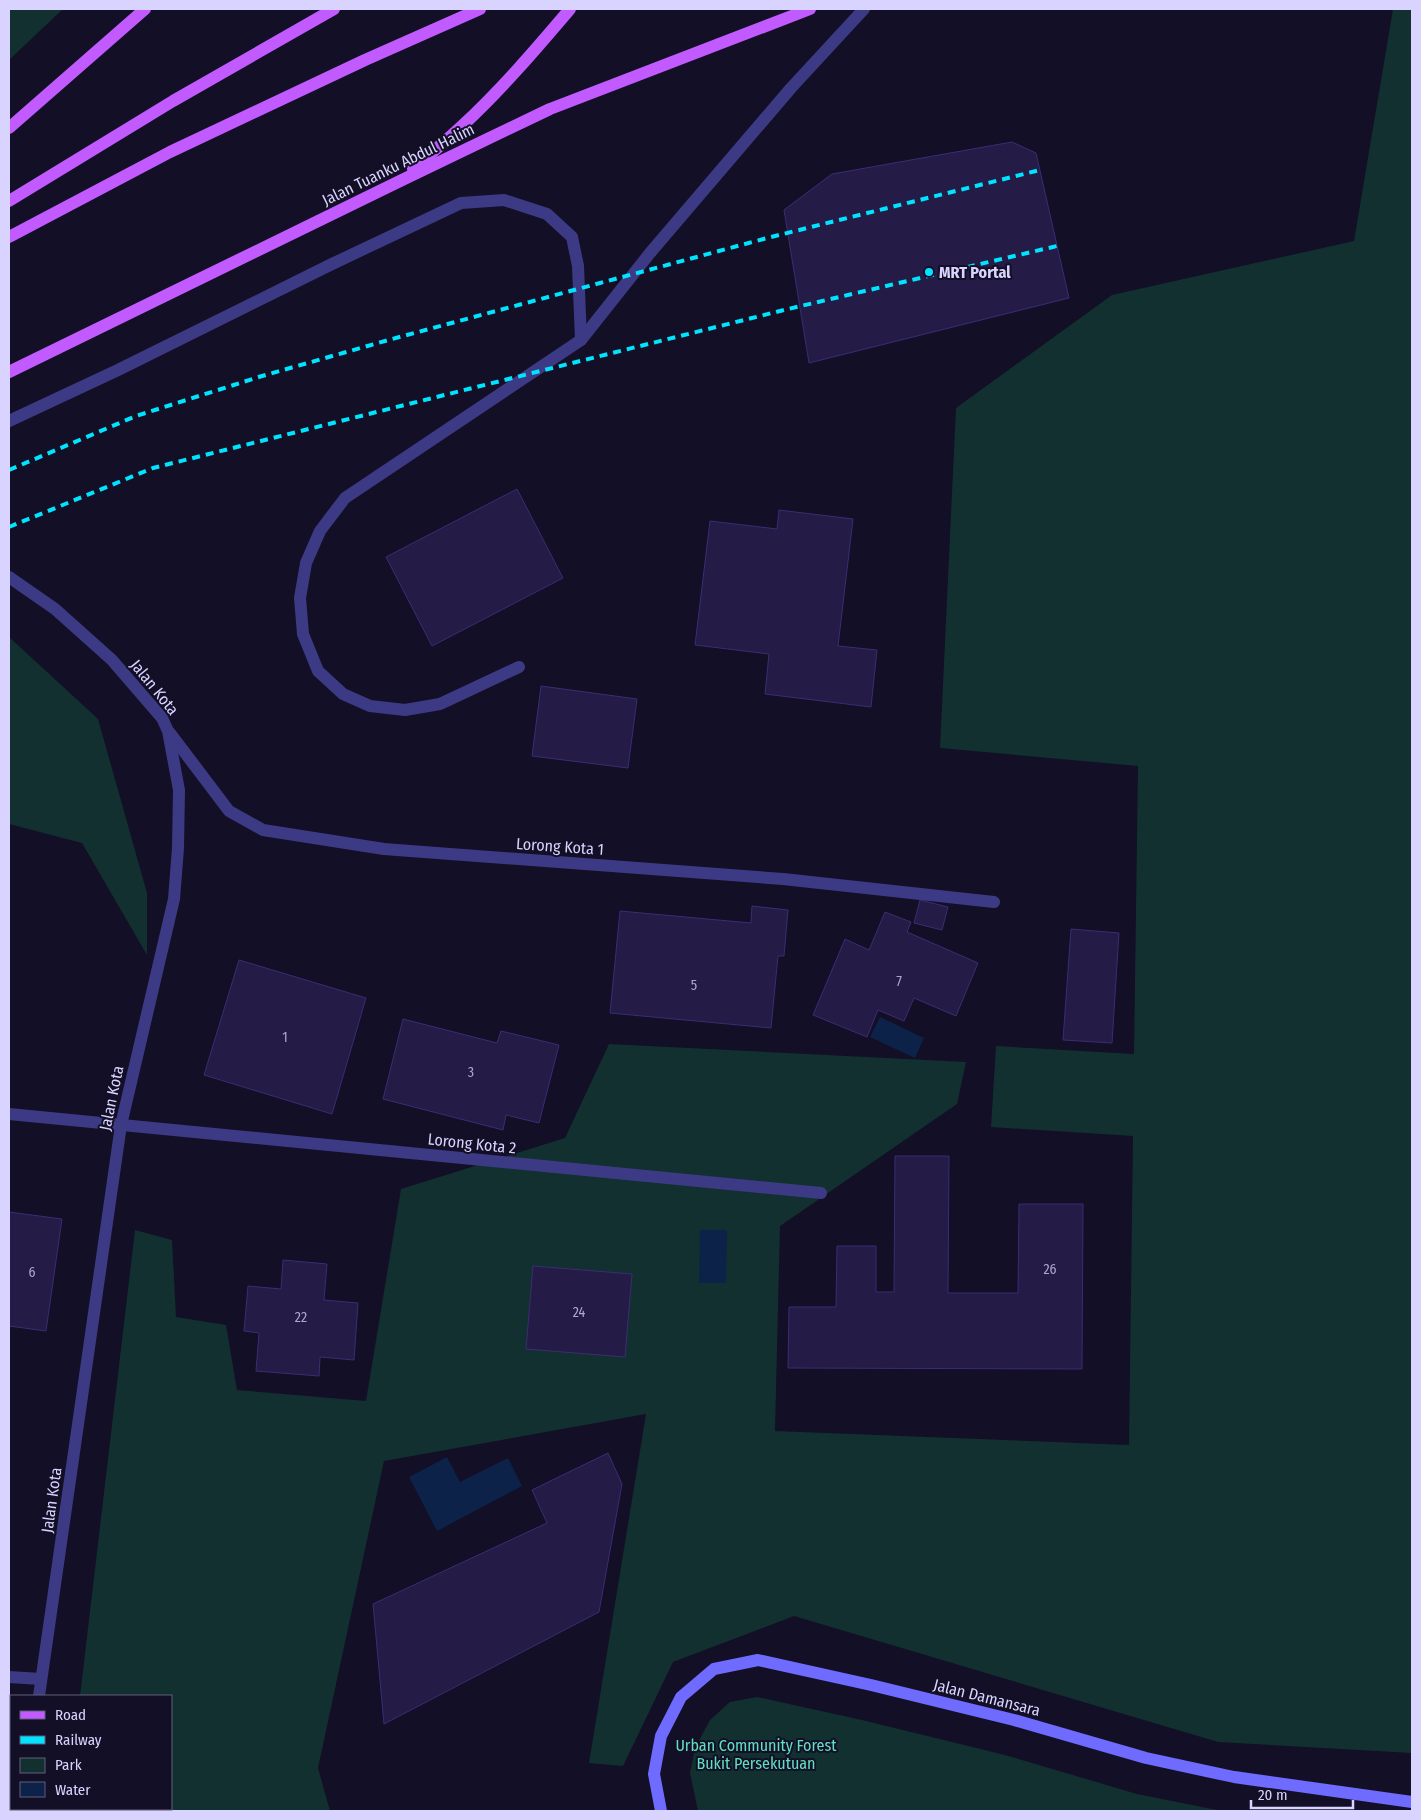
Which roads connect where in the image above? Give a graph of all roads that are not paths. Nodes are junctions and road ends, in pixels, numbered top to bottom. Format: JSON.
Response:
{"nodes":[{"id":1,"x":146,"y":9,"type":"edge"},
{"id":2,"x":334,"y":9,"type":"edge"},
{"id":3,"x":480,"y":9,"type":"edge"},
{"id":4,"x":570,"y":9,"type":"edge"},
{"id":5,"x":810,"y":9,"type":"edge"},
{"id":6,"x":864,"y":9,"type":"edge"},
{"id":7,"x":9,"y":128,"type":"edge"},
{"id":8,"x":400,"y":181,"type":"junction"},
{"id":9,"x":9,"y":201,"type":"edge"},
{"id":10,"x":9,"y":237,"type":"edge"},
{"id":11,"x":581,"y":340,"type":"junction"},
{"id":12,"x":9,"y":372,"type":"edge"},
{"id":13,"x":9,"y":421,"type":"edge"},
{"id":14,"x":9,"y":577,"type":"edge"},
{"id":15,"x":519,"y":667,"type":"dead end"},
{"id":16,"x":168,"y":730,"type":"junction"},
{"id":17,"x":994,"y":902,"type":"dead end"},
{"id":18,"x":9,"y":1114,"type":"edge"},
{"id":19,"x":121,"y":1125,"type":"junction"},
{"id":20,"x":821,"y":1193,"type":"dead end"},
{"id":21,"x":9,"y":1677,"type":"edge"},
{"id":22,"x":41,"y":1679,"type":"junction"},
{"id":23,"x":39,"y":1695,"type":"edge"},
{"id":24,"x":1412,"y":1802,"type":"edge"},
{"id":25,"x":661,"y":1811,"type":"edge"}],
"edges":[{"from":1,"to":7,"type":"main road"},
{"from":2,"to":9,"type":"main road"},
{"from":3,"to":10,"type":"main road"},
{"from":4,"to":8,"type":"main road"},
{"from":5,"to":8,"type":"main road","name":"Jalan Tuanku Abdul Halim"},
{"from":6,"to":11,"type":"street"},
{"from":8,"to":12,"type":"main road","name":"Jalan Tuanku Abdul Halim"},
{"from":11,"to":13,"type":"street"},
{"from":11,"to":15,"type":"street"},
{"from":14,"to":16,"type":"street","name":"Jalan Kota"},
{"from":16,"to":17,"type":"street","name":"Lorong Kota 1"},
{"from":16,"to":19,"type":"street","name":"Jalan Kota"},
{"from":18,"to":19,"type":"street","name":"Lorong Kota 2"},
{"from":19,"to":20,"type":"street","name":"Lorong Kota 2"},
{"from":19,"to":22,"type":"street","name":"Jalan Kota"},
{"from":21,"to":22,"type":"street"},
{"from":22,"to":23,"type":"street","name":"Jalan Kota"},
{"from":24,"to":25,"type":"street","name":"Jalan Damansara"}]}
